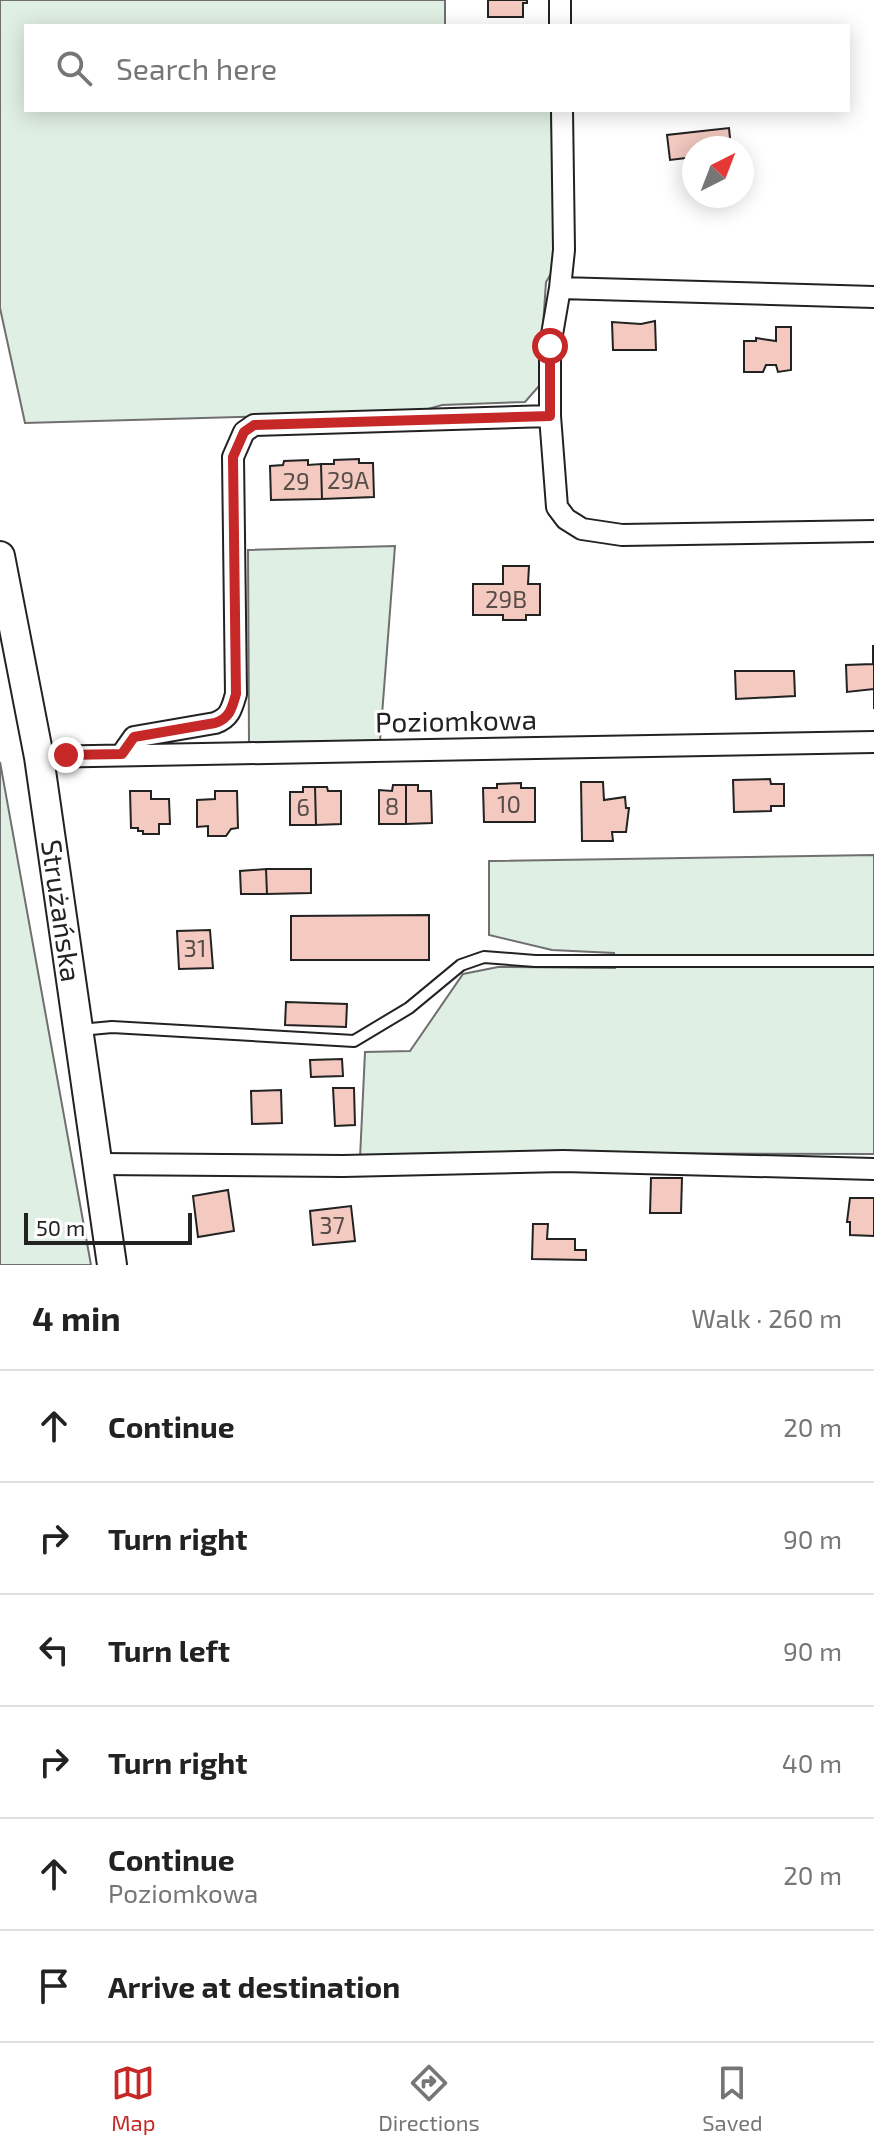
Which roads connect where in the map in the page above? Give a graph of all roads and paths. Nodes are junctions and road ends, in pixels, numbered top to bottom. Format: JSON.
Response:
{"nodes":[{"id":1,"x":560,"y":0,"type":"edge"},
{"id":2,"x":560,"y":24,"type":"edge"},
{"id":3,"x":562,"y":112,"type":"edge"},
{"id":4,"x":560,"y":288,"type":"junction"},
{"id":5,"x":874,"y":297,"type":"edge"},
{"id":6,"x":550,"y":416,"type":"junction"},
{"id":7,"x":874,"y":531,"type":"edge"},
{"id":8,"x":0,"y":556,"type":"edge"},
{"id":9,"x":874,"y":742,"type":"edge"},
{"id":10,"x":122,"y":754,"type":"junction"},
{"id":11,"x":39,"y":757,"type":"junction"},
{"id":12,"x":874,"y":961,"type":"edge"},
{"id":13,"x":80,"y":1030,"type":"junction"},
{"id":14,"x":99,"y":1164,"type":"junction"},
{"id":15,"x":874,"y":1169,"type":"edge"},
{"id":16,"x":112,"y":1265,"type":"edge"}],
"edges":[{"from":1,"to":2,"type":"street"},
{"from":3,"to":4,"type":"street"},
{"from":4,"to":5,"type":"street"},
{"from":4,"to":6,"type":"street"},
{"from":6,"to":7,"type":"street"},
{"from":6,"to":10,"type":"street"},
{"from":8,"to":11,"type":"main road","name":"Strużańska"},
{"from":9,"to":10,"type":"street","name":"Poziomkowa"},
{"from":10,"to":11,"type":"street","name":"Poziomkowa"},
{"from":11,"to":13,"type":"main road","name":"Strużańska"},
{"from":12,"to":13,"type":"lane"},
{"from":13,"to":14,"type":"main road","name":"Strużańska"},
{"from":14,"to":15,"type":"street"},
{"from":14,"to":16,"type":"main road","name":"Strużańska"}]}
